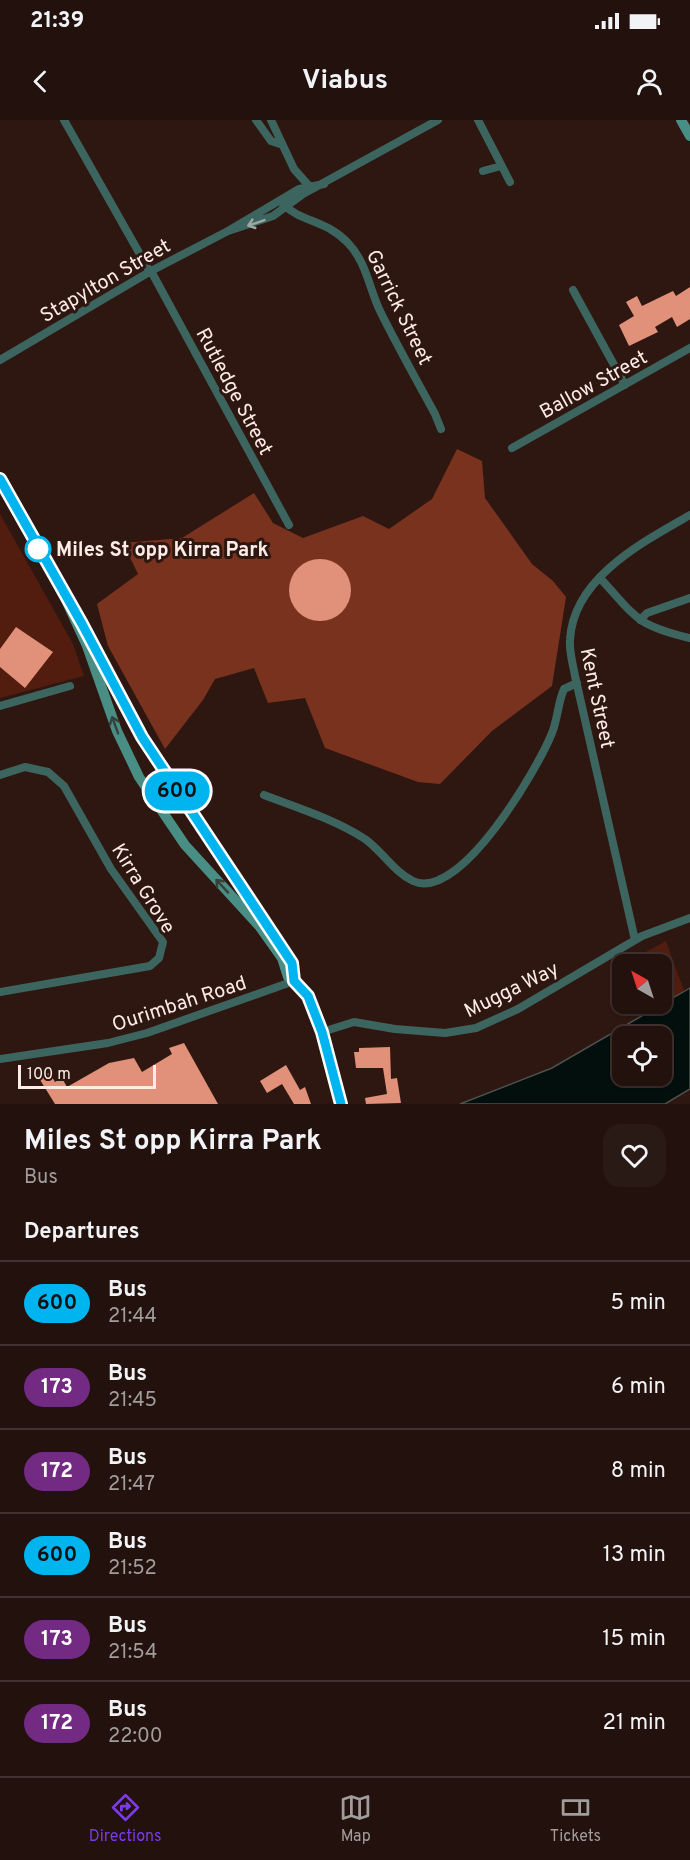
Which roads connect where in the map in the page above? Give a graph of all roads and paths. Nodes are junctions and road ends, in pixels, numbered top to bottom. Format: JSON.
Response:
{"nodes":[{"id":1,"x":64,"y":120,"type":"edge"},
{"id":2,"x":256,"y":120,"type":"edge"},
{"id":3,"x":272,"y":120,"type":"edge"},
{"id":4,"x":438,"y":120,"type":"edge"},
{"id":5,"x":478,"y":120,"type":"edge"},
{"id":6,"x":681,"y":120,"type":"edge"},
{"id":7,"x":690,"y":136,"type":"edge"},
{"id":8,"x":280,"y":144,"type":"junction"},
{"id":9,"x":501,"y":166,"type":"junction"},
{"id":10,"x":483,"y":171,"type":"dead end"},
{"id":11,"x":510,"y":182,"type":"dead end"},
{"id":12,"x":324,"y":184,"type":"junction"},
{"id":13,"x":309,"y":186,"type":"junction"},
{"id":14,"x":299,"y":197,"type":"junction"},
{"id":15,"x":279,"y":200,"type":"junction"},
{"id":16,"x":286,"y":207,"type":"junction"},
{"id":17,"x":228,"y":231,"type":"junction"},
{"id":18,"x":151,"y":272,"type":"junction"},
{"id":19,"x":573,"y":290,"type":"dead end"},
{"id":20,"x":690,"y":348,"type":"edge"},
{"id":21,"x":0,"y":360,"type":"edge"},
{"id":22,"x":625,"y":385,"type":"junction"},
{"id":23,"x":441,"y":429,"type":"dead end"},
{"id":24,"x":512,"y":448,"type":"dead end"},
{"id":25,"x":0,"y":479,"type":"edge"},
{"id":26,"x":690,"y":515,"type":"edge"},
{"id":27,"x":289,"y":525,"type":"dead end"},
{"id":28,"x":600,"y":578,"type":"junction"},
{"id":29,"x":62,"y":591,"type":"junction"},
{"id":30,"x":690,"y":598,"type":"edge"},
{"id":31,"x":640,"y":620,"type":"junction"},
{"id":32,"x":690,"y":638,"type":"edge"},
{"id":33,"x":577,"y":683,"type":"junction"},
{"id":34,"x":70,"y":686,"type":"dead end"},
{"id":35,"x":0,"y":706,"type":"edge"},
{"id":36,"x":0,"y":775,"type":"edge"},
{"id":37,"x":264,"y":795,"type":"dead end"},
{"id":38,"x":690,"y":918,"type":"edge"},
{"id":39,"x":635,"y":940,"type":"junction"},
{"id":40,"x":294,"y":981,"type":"junction"},
{"id":41,"x":0,"y":992,"type":"edge"},
{"id":42,"x":322,"y":1032,"type":"junction"},
{"id":43,"x":0,"y":1059,"type":"edge"},
{"id":44,"x":341,"y":1104,"type":"edge"}],
"edges":[{"from":1,"to":18,"type":"street","name":"Rutledge Street"},
{"from":2,"to":8,"type":"street"},
{"from":3,"to":8,"type":"street"},
{"from":4,"to":12,"type":"street","name":"Stapylton Street"},
{"from":5,"to":9,"type":"street"},
{"from":6,"to":7,"type":"street"},
{"from":8,"to":13,"type":"street"},
{"from":9,"to":10,"type":"street"},
{"from":9,"to":11,"type":"street"},
{"from":12,"to":13,"type":"street","name":"Stapylton Street"},
{"from":12,"to":14,"type":"street","name":"Stapylton Street"},
{"from":13,"to":14,"type":"street"},
{"from":13,"to":15,"type":"street","name":"Stapylton Street"},
{"from":14,"to":16,"type":"street","name":"Stapylton Street"},
{"from":15,"to":16,"type":"street","name":"Garrick Street"},
{"from":15,"to":17,"type":"street","name":"Stapylton Street"},
{"from":16,"to":17,"type":"street","name":"Stapylton Street","one_way":true},
{"from":16,"to":23,"type":"street","name":"Garrick Street"},
{"from":17,"to":18,"type":"street","name":"Stapylton Street"},
{"from":18,"to":21,"type":"street","name":"Stapylton Street"},
{"from":18,"to":27,"type":"street","name":"Rutledge Street"},
{"from":19,"to":22,"type":"street"},
{"from":20,"to":22,"type":"street","name":"Ballow Street"},
{"from":22,"to":24,"type":"street","name":"Ballow Street"},
{"from":25,"to":29,"type":"street"},
{"from":26,"to":28,"type":"street","name":"Kent Street"},
{"from":28,"to":31,"type":"street"},
{"from":28,"to":33,"type":"street","name":"Kent Street"},
{"from":29,"to":40,"type":"street"},
{"from":40,"to":29,"type":"street","one_way":true},
{"from":30,"to":31,"type":"street"},
{"from":31,"to":32,"type":"street"},
{"from":33,"to":37,"type":"street"},
{"from":33,"to":39,"type":"street","name":"Kent Street"},
{"from":34,"to":35,"type":"street"},
{"from":36,"to":41,"type":"street","name":"Kirra Grove"},
{"from":38,"to":39,"type":"street","name":"Mugga Way"},
{"from":39,"to":42,"type":"street","name":"Mugga Way"},
{"from":40,"to":42,"type":"street"},
{"from":40,"to":43,"type":"street","name":"Ourimbah Road"},
{"from":42,"to":44,"type":"street"}]}
